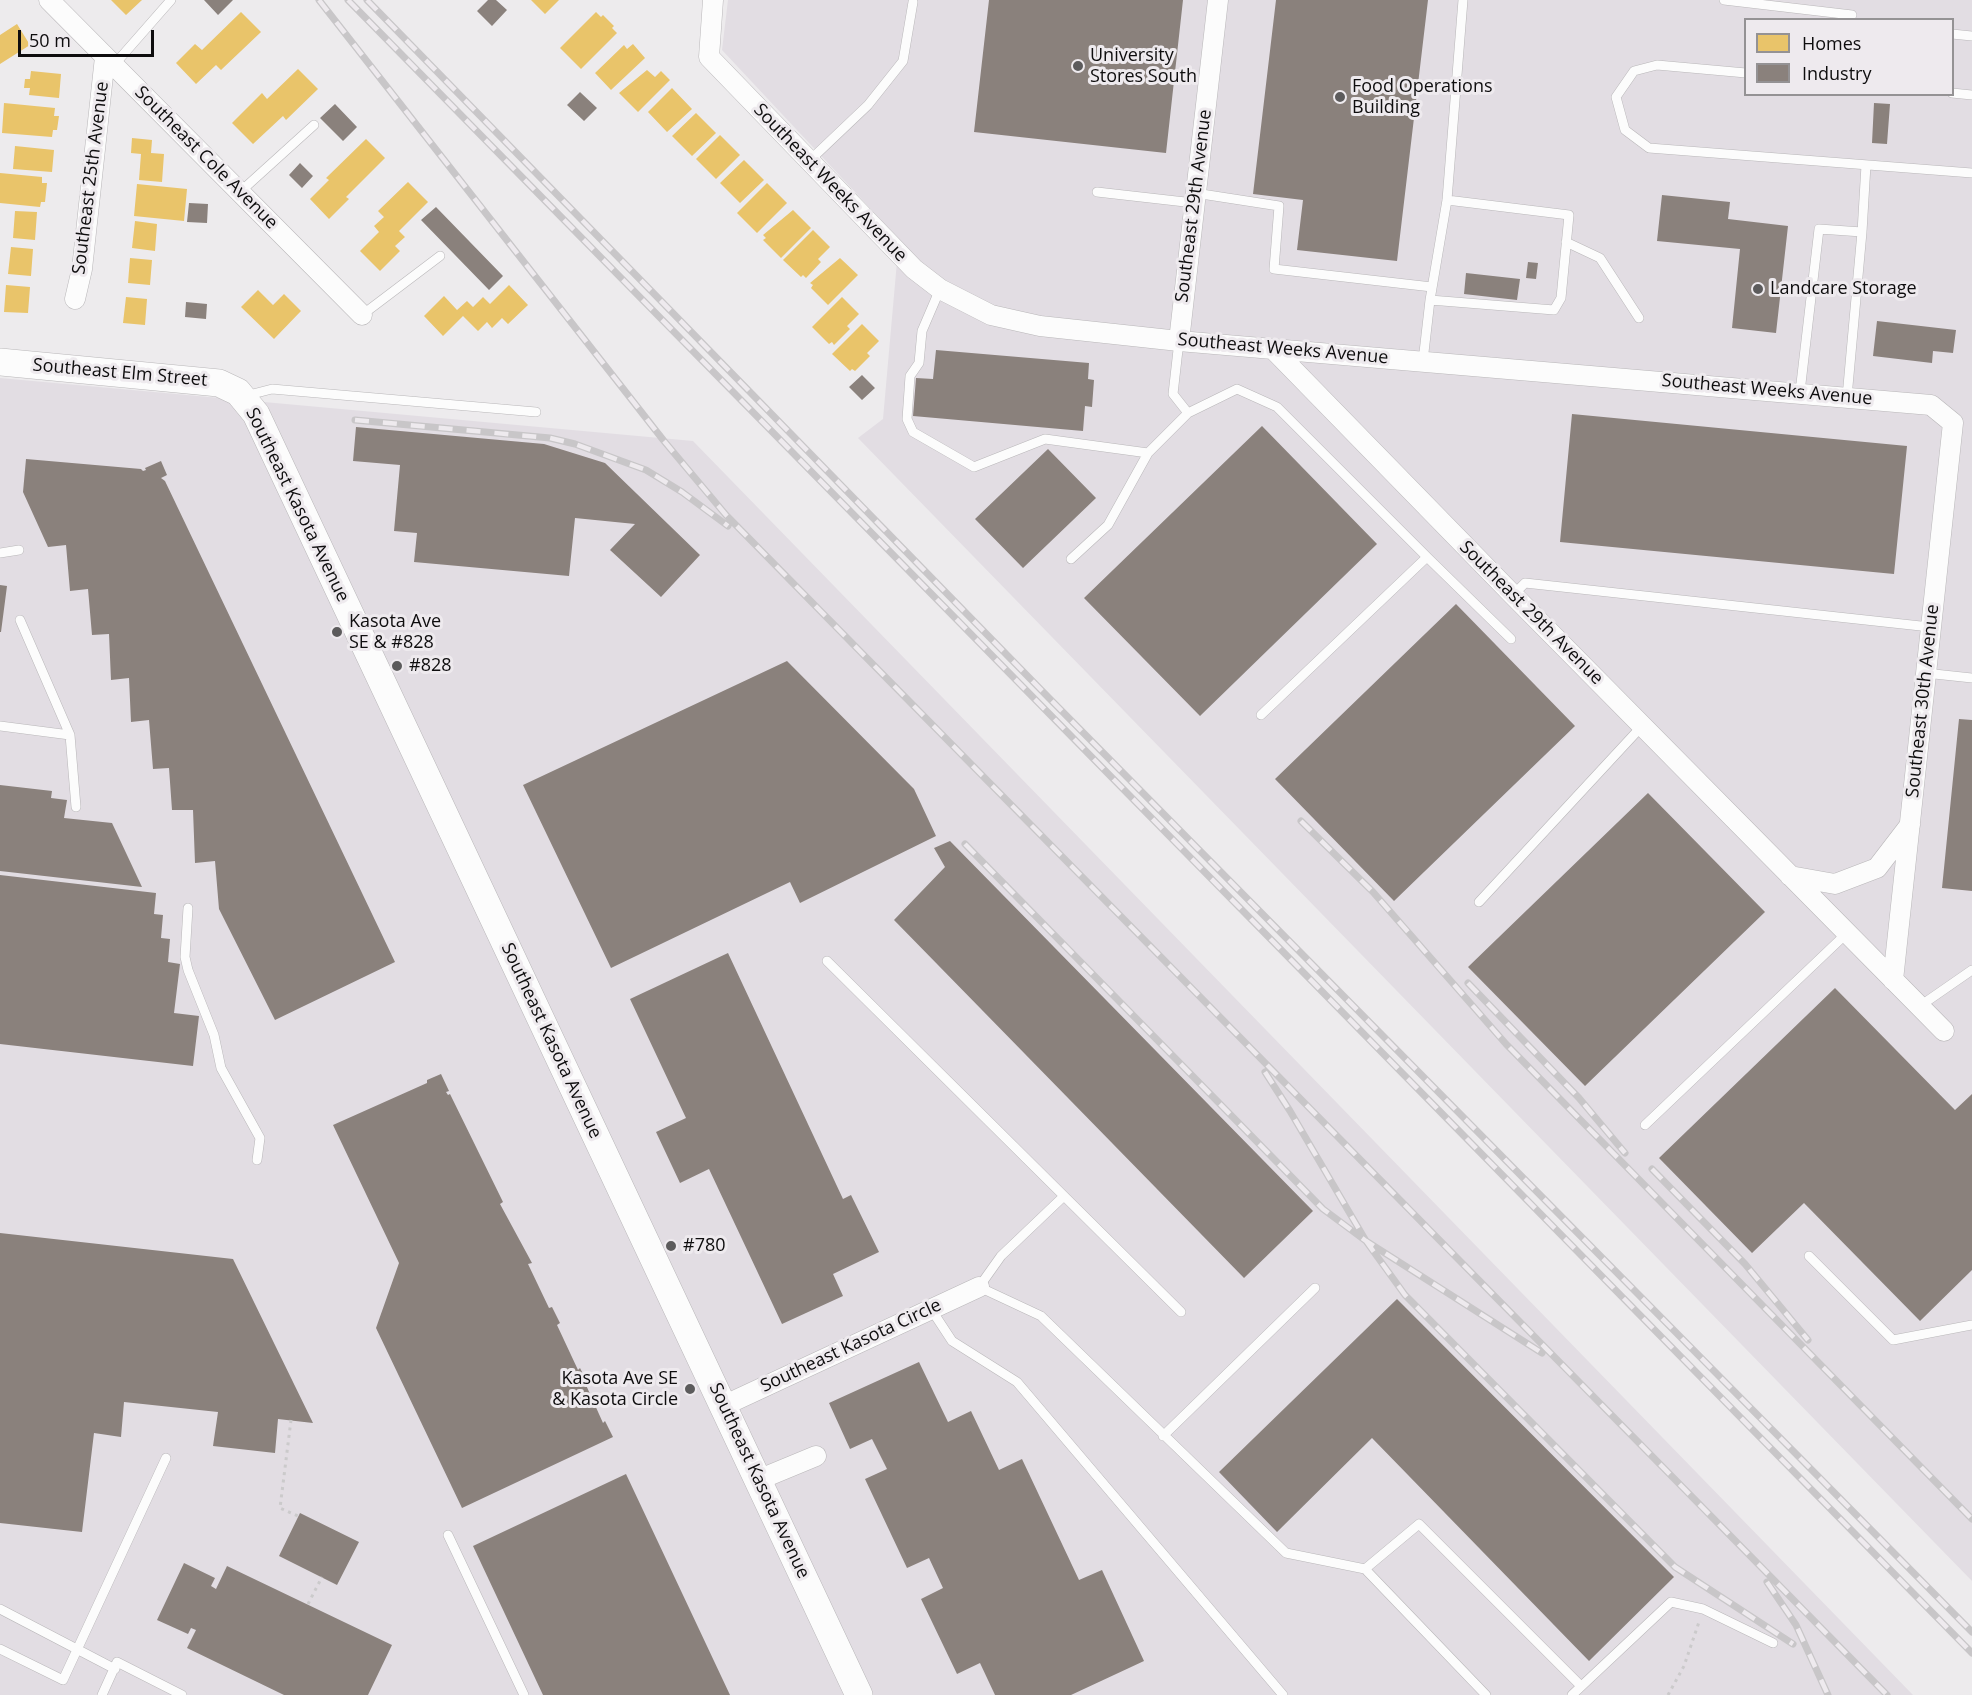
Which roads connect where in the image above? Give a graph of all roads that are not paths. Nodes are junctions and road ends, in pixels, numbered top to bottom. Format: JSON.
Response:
{"nodes":[{"id":1,"x":49,"y":0,"type":"edge"},
{"id":2,"x":171,"y":0,"type":"edge"},
{"id":3,"x":713,"y":0,"type":"edge"},
{"id":4,"x":1218,"y":0,"type":"edge"},
{"id":5,"x":1463,"y":0,"type":"edge"},
{"id":6,"x":1724,"y":0,"type":"edge"},
{"id":7,"x":913,"y":2,"type":"dead end"},
{"id":8,"x":1852,"y":15,"type":"dead end"},
{"id":9,"x":1954,"y":34,"type":"edge"},
{"id":10,"x":1972,"y":36,"type":"edge"},
{"id":11,"x":110,"y":61,"type":"junction"},
{"id":12,"x":1744,"y":73,"type":"edge"},
{"id":13,"x":1954,"y":93,"type":"edge"},
{"id":14,"x":1972,"y":95,"type":"edge"},
{"id":15,"x":314,"y":125,"type":"dead end"},
{"id":16,"x":808,"y":162,"type":"junction"},
{"id":17,"x":1866,"y":165,"type":"junction"},
{"id":18,"x":1972,"y":173,"type":"edge"},
{"id":19,"x":240,"y":192,"type":"junction"},
{"id":20,"x":1097,"y":192,"type":"dead end"},
{"id":21,"x":1195,"y":198,"type":"junction"},
{"id":22,"x":1447,"y":200,"type":"junction"},
{"id":23,"x":1862,"y":232,"type":"junction"},
{"id":24,"x":1566,"y":242,"type":"junction"},
{"id":25,"x":440,"y":256,"type":"dead end"},
{"id":26,"x":1432,"y":287,"type":"junction"},
{"id":27,"x":940,"y":289,"type":"junction"},
{"id":28,"x":75,"y":298,"type":"dead end"},
{"id":29,"x":1430,"y":300,"type":"junction"},
{"id":30,"x":362,"y":315,"type":"joint"},
{"id":31,"x":1639,"y":318,"type":"dead end"},
{"id":32,"x":1179,"y":341,"type":"junction"},
{"id":33,"x":1273,"y":349,"type":"junction"},
{"id":34,"x":1423,"y":361,"type":"junction"},
{"id":35,"x":0,"y":362,"type":"edge"},
{"id":36,"x":1800,"y":392,"type":"junction"},
{"id":37,"x":240,"y":394,"type":"junction"},
{"id":38,"x":1847,"y":397,"type":"junction"},
{"id":39,"x":536,"y":412,"type":"dead end"},
{"id":40,"x":1188,"y":413,"type":"junction"},
{"id":41,"x":1953,"y":423,"type":"joint"},
{"id":42,"x":1148,"y":453,"type":"junction"},
{"id":43,"x":19,"y":550,"type":"dead end"},
{"id":44,"x":0,"y":553,"type":"edge"},
{"id":45,"x":1427,"y":557,"type":"junction"},
{"id":46,"x":1071,"y":559,"type":"dead end"},
{"id":47,"x":1513,"y":596,"type":"junction"},
{"id":48,"x":20,"y":620,"type":"dead end"},
{"id":49,"x":1930,"y":627,"type":"junction"},
{"id":50,"x":1511,"y":639,"type":"dead end"},
{"id":51,"x":1925,"y":673,"type":"junction"},
{"id":52,"x":1972,"y":678,"type":"edge"},
{"id":53,"x":1261,"y":715,"type":"dead end"},
{"id":54,"x":0,"y":726,"type":"edge"},
{"id":55,"x":1642,"y":726,"type":"junction"},
{"id":56,"x":70,"y":735,"type":"junction"},
{"id":57,"x":76,"y":807,"type":"dead end"},
{"id":58,"x":1910,"y":825,"type":"junction"},
{"id":59,"x":1790,"y":876,"type":"junction"},
{"id":60,"x":1479,"y":902,"type":"dead end"},
{"id":61,"x":188,"y":908,"type":"dead end"},
{"id":62,"x":1847,"y":933,"type":"junction"},
{"id":63,"x":827,"y":961,"type":"dead end"},
{"id":64,"x":1972,"y":969,"type":"edge"},
{"id":65,"x":1893,"y":980,"type":"junction"},
{"id":66,"x":1920,"y":1006,"type":"junction"},
{"id":67,"x":1944,"y":1031,"type":"dead end"},
{"id":68,"x":1645,"y":1125,"type":"dead end"},
{"id":69,"x":257,"y":1160,"type":"dead end"},
{"id":70,"x":1064,"y":1196,"type":"junction"},
{"id":71,"x":1809,"y":1256,"type":"dead end"},
{"id":72,"x":979,"y":1287,"type":"junction"},
{"id":73,"x":1315,"y":1288,"type":"dead end"},
{"id":74,"x":931,"y":1309,"type":"junction"},
{"id":75,"x":1181,"y":1312,"type":"dead end"},
{"id":76,"x":1972,"y":1326,"type":"edge"},
{"id":77,"x":723,"y":1406,"type":"junction"},
{"id":78,"x":1163,"y":1436,"type":"junction"},
{"id":79,"x":816,"y":1456,"type":"dead end"},
{"id":80,"x":166,"y":1458,"type":"dead end"},
{"id":81,"x":758,"y":1480,"type":"junction"},
{"id":82,"x":448,"y":1535,"type":"dead end"},
{"id":83,"x":1365,"y":1569,"type":"junction"},
{"id":84,"x":0,"y":1609,"type":"edge"},
{"id":85,"x":1773,"y":1643,"type":"dead end"},
{"id":86,"x":0,"y":1649,"type":"edge"},
{"id":87,"x":79,"y":1650,"type":"junction"},
{"id":88,"x":115,"y":1669,"type":"junction"},
{"id":89,"x":1581,"y":1686,"type":"junction"},
{"id":90,"x":102,"y":1695,"type":"edge"},
{"id":91,"x":182,"y":1695,"type":"edge"},
{"id":92,"x":524,"y":1695,"type":"edge"},
{"id":93,"x":859,"y":1695,"type":"edge"},
{"id":94,"x":1283,"y":1695,"type":"edge"},
{"id":95,"x":1486,"y":1695,"type":"edge"},
{"id":96,"x":1572,"y":1695,"type":"edge"}],
"edges":[{"from":1,"to":11,"type":"street","name":"Southeast Cole Avenue"},
{"from":2,"to":11,"type":"lane"},
{"from":3,"to":16,"type":"street","name":"Southeast Weeks Avenue"},
{"from":4,"to":21,"type":"street","name":"Southeast 29th Avenue"},
{"from":5,"to":22,"type":"lane"},
{"from":6,"to":8,"type":"lane"},
{"from":7,"to":16,"type":"lane"},
{"from":9,"to":10,"type":"lane"},
{"from":11,"to":19,"type":"street","name":"Southeast Cole Avenue"},
{"from":11,"to":28,"type":"street","name":"Southeast 25th Avenue"},
{"from":12,"to":17,"type":"lane"},
{"from":13,"to":14,"type":"lane"},
{"from":15,"to":19,"type":"lane"},
{"from":16,"to":27,"type":"street","name":"Southeast Weeks Avenue"},
{"from":17,"to":18,"type":"lane"},
{"from":17,"to":23,"type":"lane"},
{"from":19,"to":30,"type":"street","name":"Southeast Cole Avenue"},
{"from":20,"to":21,"type":"lane"},
{"from":21,"to":26,"type":"lane"},
{"from":21,"to":32,"type":"street","name":"Southeast 29th Avenue"},
{"from":22,"to":24,"type":"lane"},
{"from":22,"to":26,"type":"lane"},
{"from":23,"to":36,"type":"lane"},
{"from":23,"to":38,"type":"lane"},
{"from":24,"to":29,"type":"lane"},
{"from":24,"to":31,"type":"lane"},
{"from":25,"to":30,"type":"lane"},
{"from":26,"to":29,"type":"lane"},
{"from":27,"to":32,"type":"street","name":"Southeast Weeks Avenue"},
{"from":27,"to":42,"type":"lane"},
{"from":29,"to":34,"type":"lane"},
{"from":32,"to":33,"type":"street","name":"Southeast Weeks Avenue"},
{"from":32,"to":40,"type":"lane"},
{"from":33,"to":34,"type":"street","name":"Southeast Weeks Avenue"},
{"from":33,"to":47,"type":"street","name":"Southeast 29th Avenue"},
{"from":34,"to":36,"type":"street","name":"Southeast Weeks Avenue"},
{"from":35,"to":37,"type":"street","name":"Southeast Elm Street"},
{"from":36,"to":38,"type":"street","name":"Southeast Weeks Avenue"},
{"from":37,"to":39,"type":"lane"},
{"from":37,"to":77,"type":"street","name":"Southeast Kasota Avenue"},
{"from":38,"to":41,"type":"street","name":"Southeast Weeks Avenue"},
{"from":40,"to":42,"type":"lane"},
{"from":40,"to":45,"type":"lane"},
{"from":41,"to":49,"type":"street","name":"Southeast 30th Avenue"},
{"from":42,"to":46,"type":"lane"},
{"from":43,"to":44,"type":"lane"},
{"from":45,"to":50,"type":"lane"},
{"from":45,"to":53,"type":"lane"},
{"from":47,"to":49,"type":"lane"},
{"from":47,"to":55,"type":"street","name":"Southeast 29th Avenue"},
{"from":48,"to":56,"type":"lane"},
{"from":49,"to":51,"type":"street","name":"Southeast 30th Avenue"},
{"from":51,"to":52,"type":"lane"},
{"from":51,"to":58,"type":"street","name":"Southeast 30th Avenue"},
{"from":54,"to":56,"type":"lane"},
{"from":55,"to":59,"type":"street","name":"Southeast 29th Avenue"},
{"from":55,"to":60,"type":"lane"},
{"from":56,"to":57,"type":"lane"},
{"from":58,"to":59,"type":"street"},
{"from":58,"to":65,"type":"street","name":"Southeast 30th Avenue"},
{"from":59,"to":62,"type":"street","name":"Southeast 29th Avenue"},
{"from":61,"to":69,"type":"lane"},
{"from":62,"to":65,"type":"street","name":"Southeast 29th Avenue"},
{"from":62,"to":68,"type":"lane"},
{"from":63,"to":70,"type":"lane"},
{"from":64,"to":66,"type":"lane"},
{"from":65,"to":66,"type":"street","name":"Southeast 29th Avenue"},
{"from":66,"to":67,"type":"street","name":"Southeast 29th Avenue"},
{"from":70,"to":72,"type":"lane"},
{"from":70,"to":75,"type":"lane"},
{"from":71,"to":76,"type":"lane"},
{"from":72,"to":74,"type":"street","name":"Southeast Kasota Circle"},
{"from":72,"to":78,"type":"lane"},
{"from":73,"to":78,"type":"lane"},
{"from":74,"to":77,"type":"street","name":"Southeast Kasota Circle"},
{"from":74,"to":94,"type":"lane"},
{"from":77,"to":81,"type":"street","name":"Southeast Kasota Avenue"},
{"from":78,"to":83,"type":"lane"},
{"from":79,"to":81,"type":"street"},
{"from":80,"to":87,"type":"lane"},
{"from":81,"to":93,"type":"street","name":"Southeast Kasota Avenue"},
{"from":82,"to":92,"type":"lane"},
{"from":83,"to":89,"type":"lane"},
{"from":83,"to":95,"type":"lane"},
{"from":84,"to":87,"type":"lane"},
{"from":85,"to":89,"type":"lane"},
{"from":86,"to":87,"type":"lane"},
{"from":87,"to":88,"type":"lane"},
{"from":88,"to":90,"type":"lane"},
{"from":88,"to":91,"type":"lane"},
{"from":89,"to":96,"type":"lane"}]}
